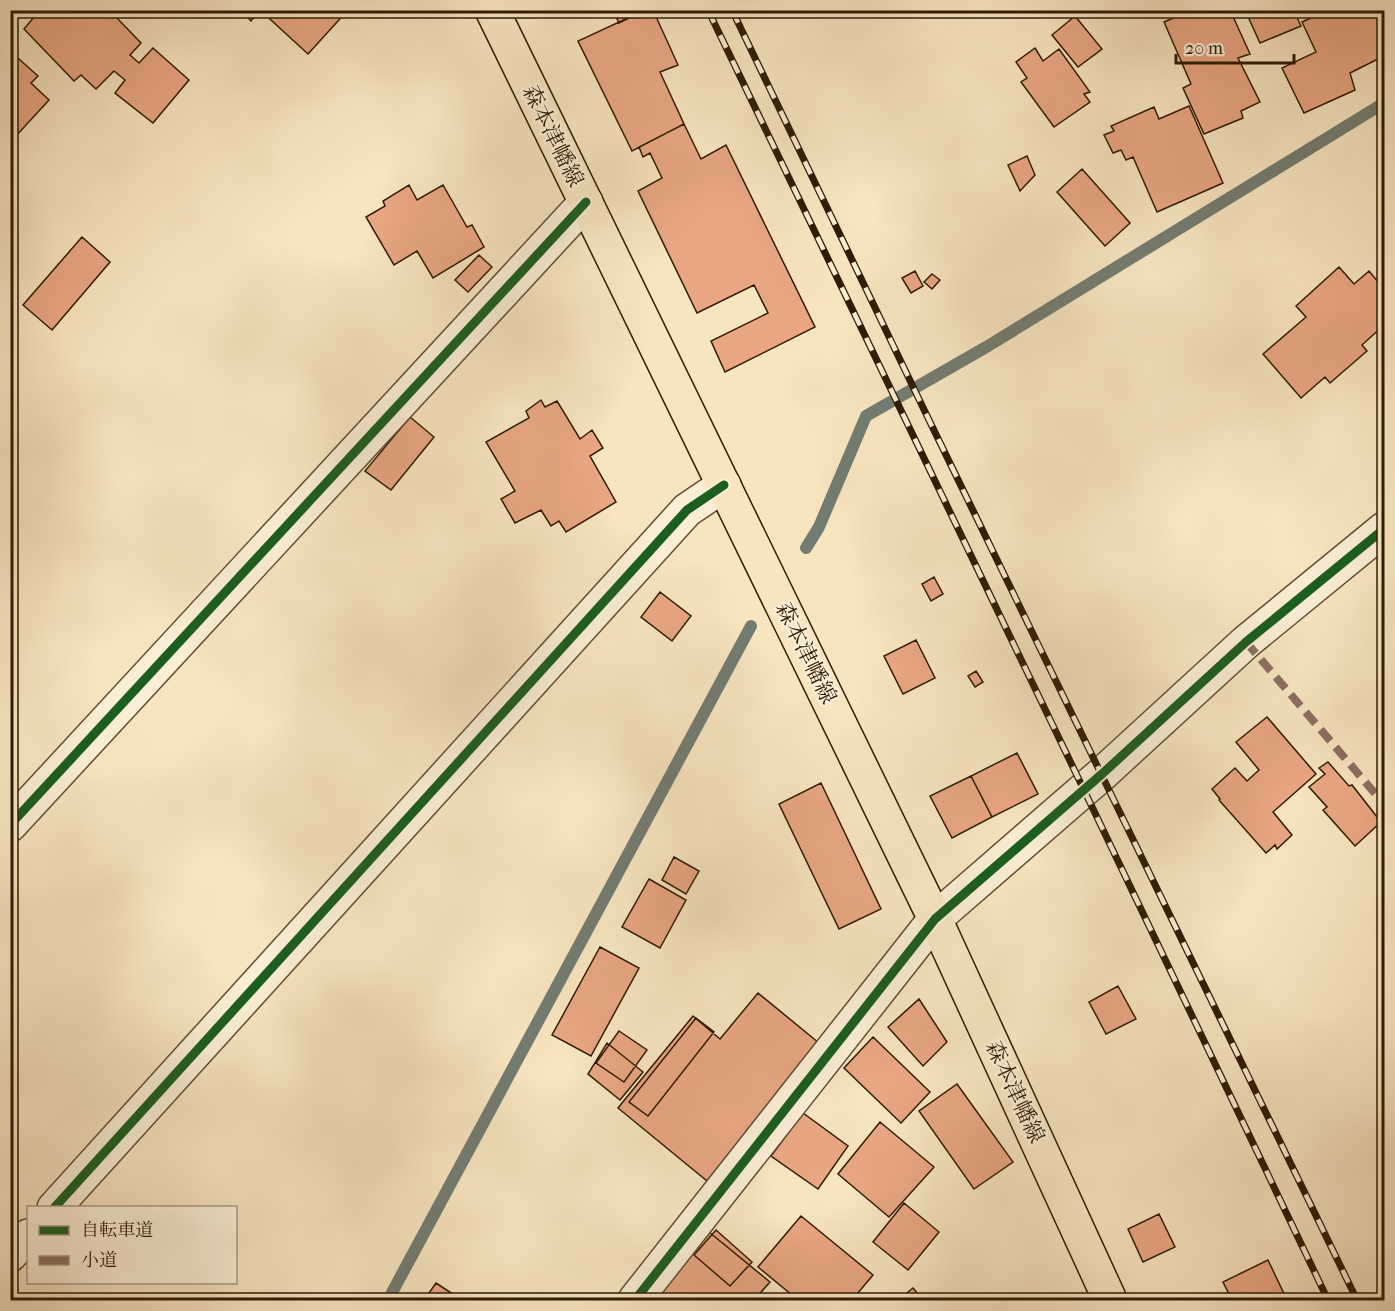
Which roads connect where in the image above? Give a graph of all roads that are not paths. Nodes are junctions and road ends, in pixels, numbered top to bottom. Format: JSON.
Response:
{"nodes":[{"id":1,"x":492,"y":10,"type":"edge"},
{"id":2,"x":586,"y":202,"type":"junction"},
{"id":3,"x":724,"y":485,"type":"junction"},
{"id":4,"x":1384,"y":529,"type":"edge"},
{"id":5,"x":10,"y":825,"type":"edge"},
{"id":6,"x":935,"y":919,"type":"junction"},
{"id":7,"x":56,"y":1206,"type":"edge"},
{"id":8,"x":27,"y":1237,"type":"edge"},
{"id":9,"x":10,"y":1255,"type":"edge"},
{"id":10,"x":635,"y":1300,"type":"edge"},
{"id":11,"x":1110,"y":1300,"type":"edge"}],
"edges":[{"from":1,"to":2,"type":"main road","name":"森本津幡線"},
{"from":2,"to":3,"type":"main road","name":"森本津幡線"},
{"from":2,"to":5,"type":"street"},
{"from":3,"to":6,"type":"main road","name":"森本津幡線"},
{"from":3,"to":7,"type":"street"},
{"from":4,"to":6,"type":"street"},
{"from":6,"to":10,"type":"street"},
{"from":6,"to":11,"type":"main road","name":"森本津幡線"},
{"from":8,"to":9,"type":"street"}]}
